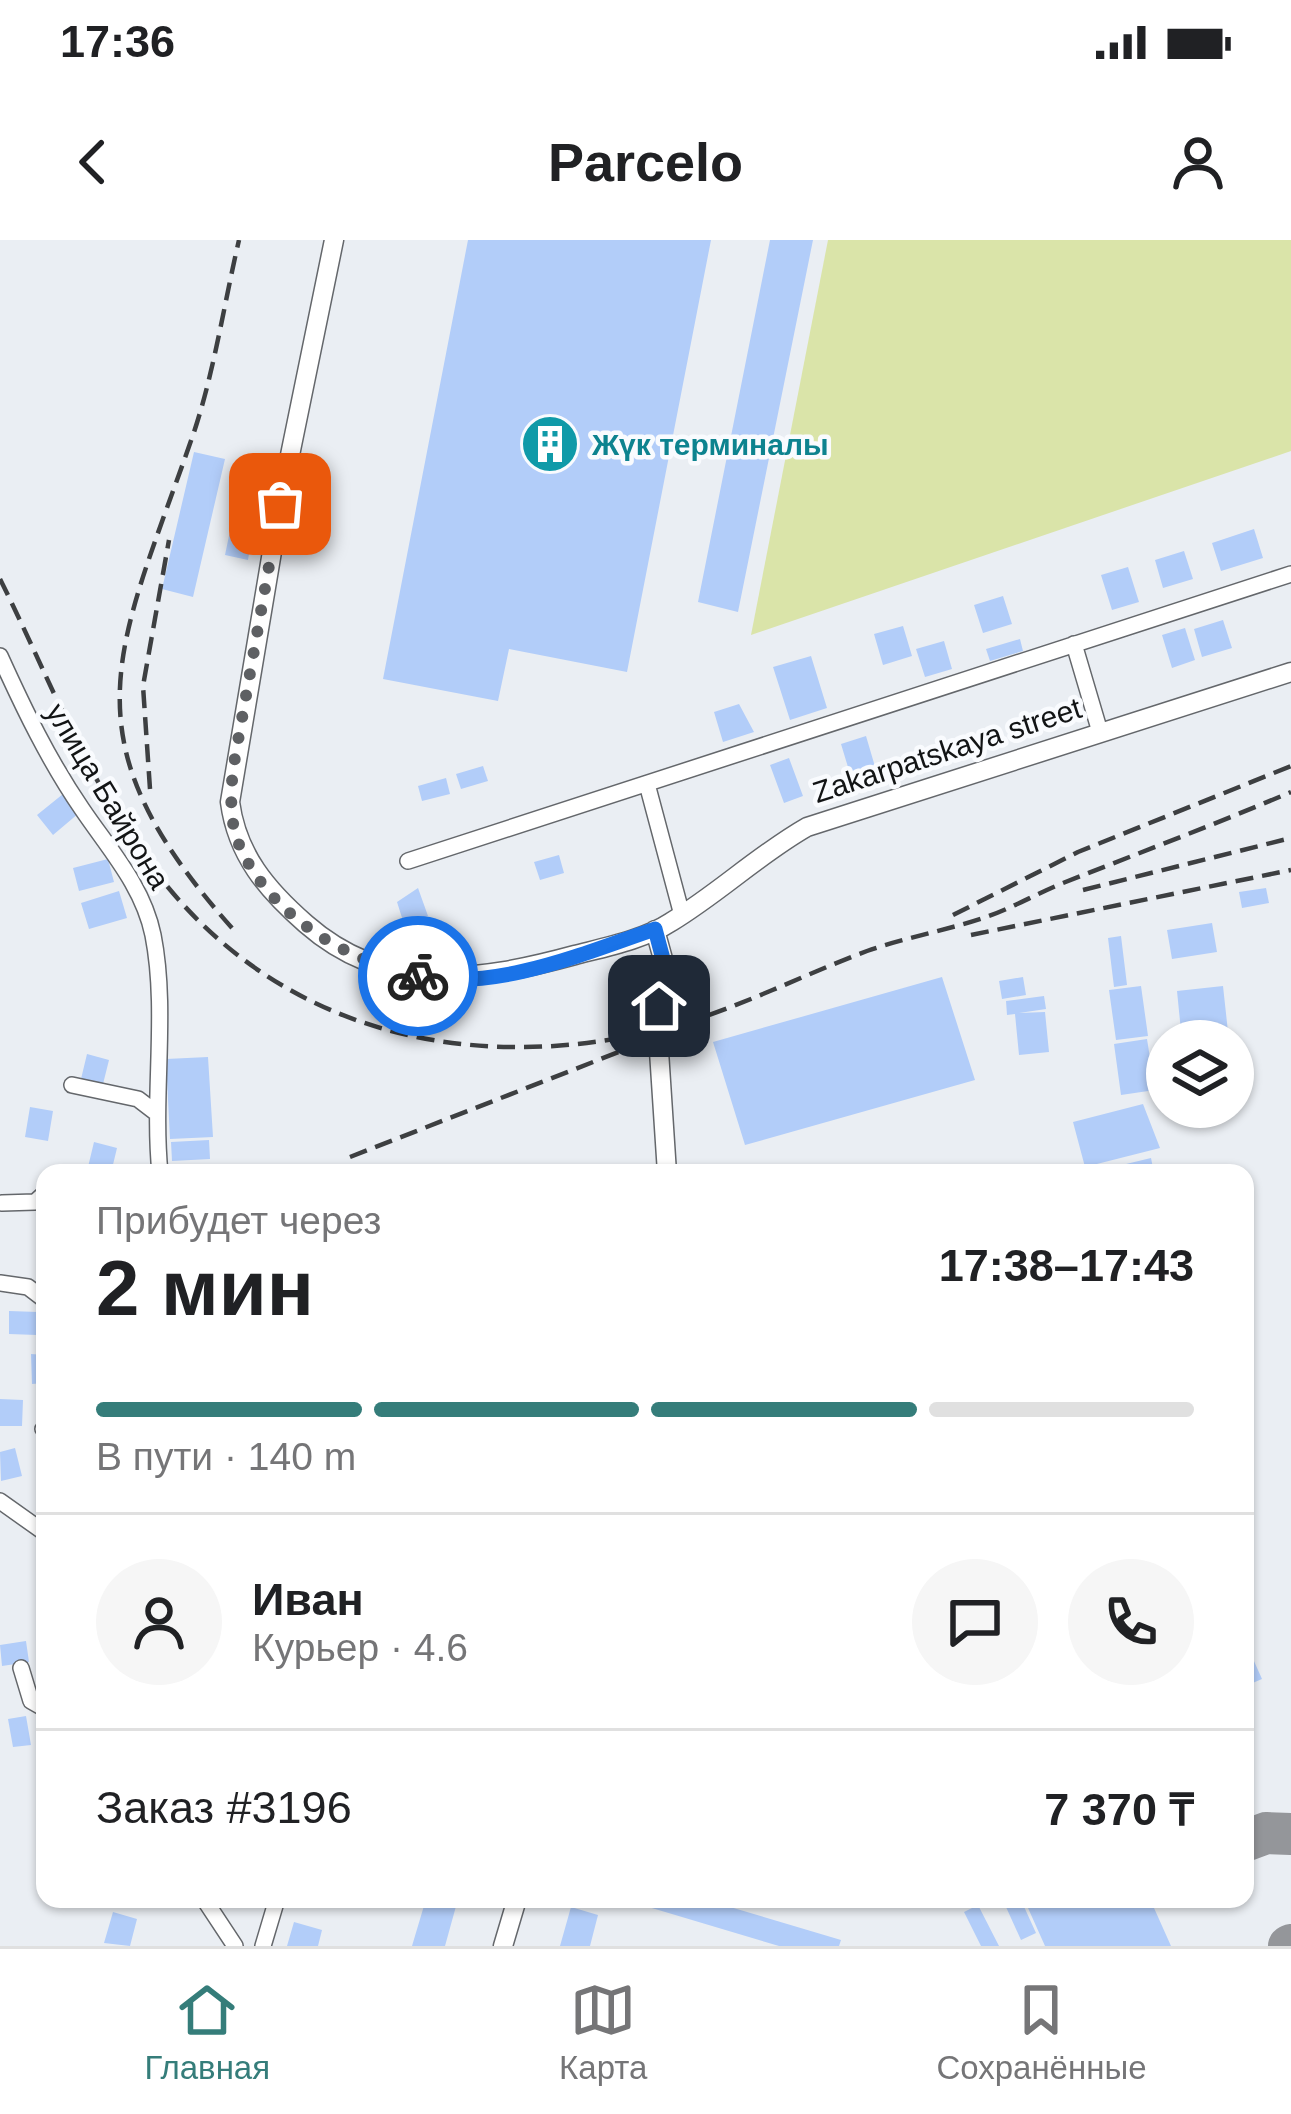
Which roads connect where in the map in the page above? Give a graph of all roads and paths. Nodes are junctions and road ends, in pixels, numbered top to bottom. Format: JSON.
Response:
{"nodes":[{"id":1,"x":334,"y":240,"type":"edge"},
{"id":2,"x":1291,"y":574,"type":"edge"},
{"id":3,"x":1074,"y":644,"type":"junction"},
{"id":4,"x":0,"y":656,"type":"edge"},
{"id":5,"x":1291,"y":672,"type":"edge"},
{"id":6,"x":1100,"y":732,"type":"junction"},
{"id":7,"x":647,"y":784,"type":"junction"},
{"id":8,"x":408,"y":861,"type":"dead end"},
{"id":9,"x":682,"y":915,"type":"junction"},
{"id":10,"x":655,"y":929,"type":"junction"},
{"id":11,"x":72,"y":1085,"type":"dead end"},
{"id":12,"x":155,"y":1112,"type":"junction"},
{"id":13,"x":159,"y":1164,"type":"edge"},
{"id":14,"x":666,"y":1164,"type":"edge"},
{"id":15,"x":36,"y":1201,"type":"edge"},
{"id":16,"x":2,"y":1203,"type":"edge"},
{"id":17,"x":0,"y":1283,"type":"edge"},
{"id":18,"x":36,"y":1293,"type":"edge"},
{"id":19,"x":0,"y":1501,"type":"edge"},
{"id":20,"x":36,"y":1527,"type":"edge"},
{"id":21,"x":21,"y":1668,"type":"dead end"},
{"id":22,"x":36,"y":1704,"type":"edge"},
{"id":23,"x":210,"y":1908,"type":"edge"},
{"id":24,"x":274,"y":1908,"type":"edge"},
{"id":25,"x":514,"y":1908,"type":"edge"},
{"id":26,"x":235,"y":1946,"type":"edge"},
{"id":27,"x":263,"y":1946,"type":"edge"},
{"id":28,"x":503,"y":1946,"type":"edge"}],
"edges":[{"from":1,"to":10,"type":"street","name":"Zakarpatskaya street"},
{"from":2,"to":3,"type":"street"},
{"from":3,"to":6,"type":"street"},
{"from":3,"to":7,"type":"street"},
{"from":4,"to":12,"type":"street","name":"улица Байрона"},
{"from":5,"to":6,"type":"street","name":"Zakarpatskaya street"},
{"from":6,"to":9,"type":"street","name":"Zakarpatskaya street"},
{"from":7,"to":8,"type":"street"},
{"from":7,"to":9,"type":"street"},
{"from":9,"to":10,"type":"street","name":"Zakarpatskaya street"},
{"from":10,"to":14,"type":"street"},
{"from":11,"to":12,"type":"street"},
{"from":12,"to":13,"type":"street","name":"улица Байрона"},
{"from":15,"to":16,"type":"street"},
{"from":17,"to":18,"type":"street"},
{"from":19,"to":20,"type":"street"},
{"from":21,"to":22,"type":"street"},
{"from":23,"to":26,"type":"street"},
{"from":24,"to":27,"type":"street"},
{"from":25,"to":28,"type":"street"}]}
